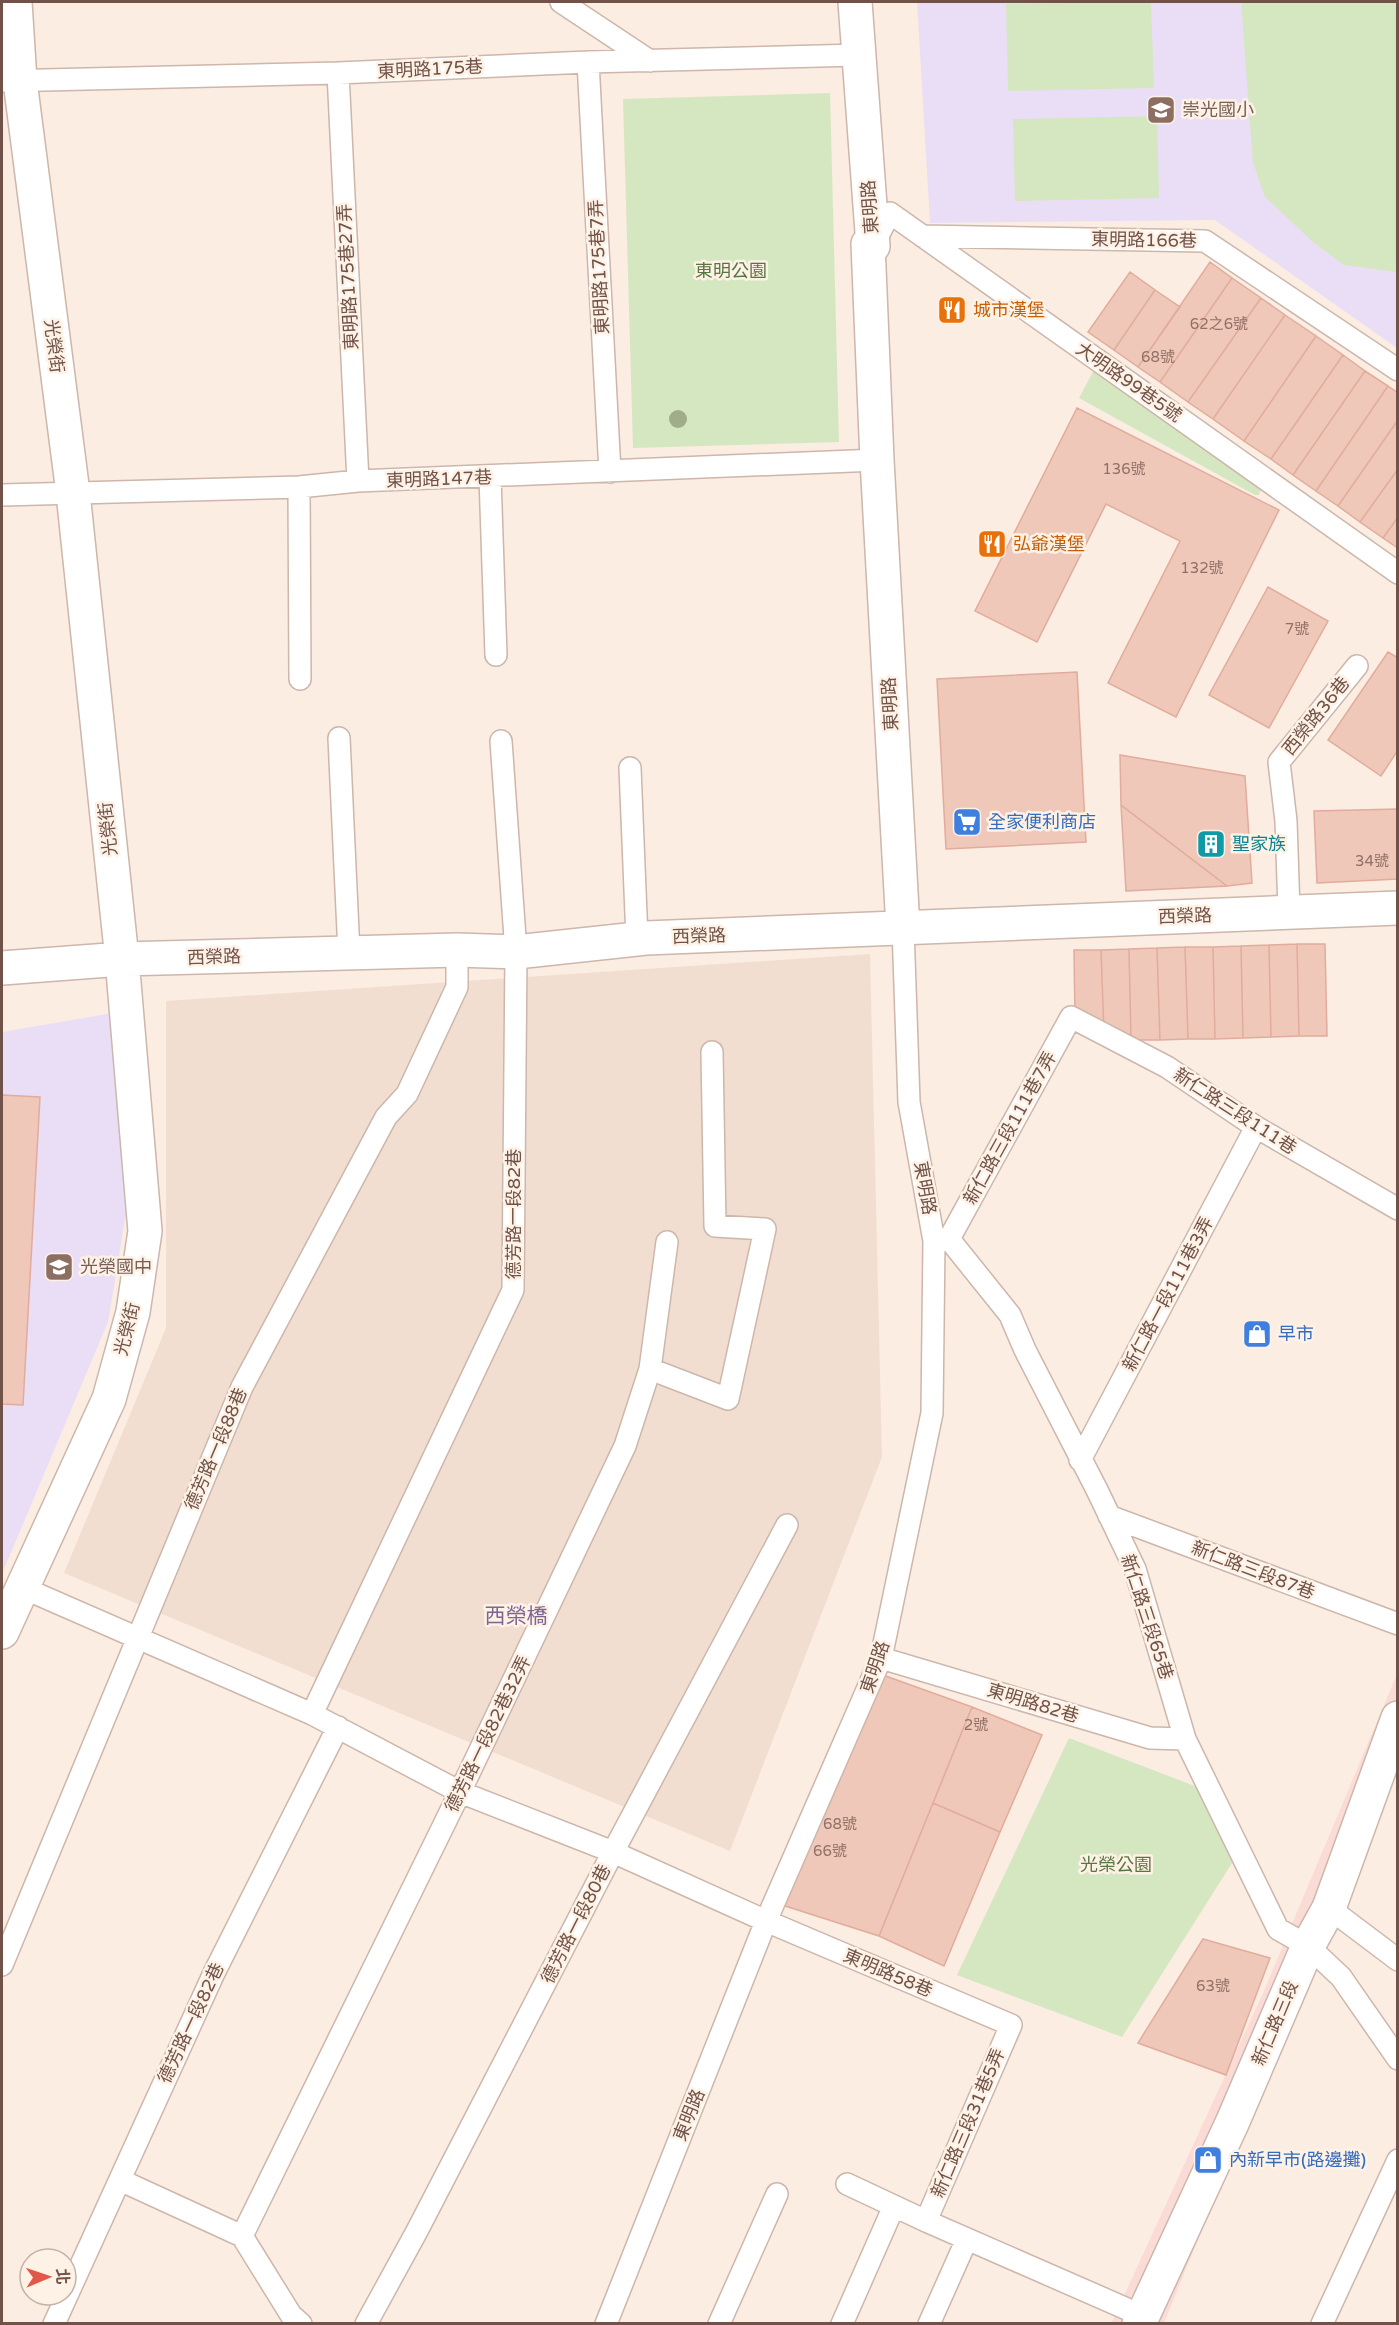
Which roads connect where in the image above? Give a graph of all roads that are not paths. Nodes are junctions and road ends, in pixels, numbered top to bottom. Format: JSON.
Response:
{"nodes":[{"id":1,"x":15,"y":2,"type":"edge"},
{"id":2,"x":561,"y":2,"type":"edge"},
{"id":3,"x":855,"y":2,"type":"edge"},
{"id":4,"x":858,"y":55,"type":"junction"},
{"id":5,"x":650,"y":61,"type":"junction"},
{"id":6,"x":588,"y":62,"type":"junction"},
{"id":7,"x":338,"y":73,"type":"junction"},
{"id":8,"x":11,"y":81,"type":"edge"},
{"id":9,"x":922,"y":236,"type":"junction"},
{"id":10,"x":873,"y":246,"type":"junction"},
{"id":11,"x":1398,"y":370,"type":"edge"},
{"id":12,"x":877,"y":460,"type":"junction"},
{"id":13,"x":610,"y":472,"type":"junction"},
{"id":14,"x":490,"y":477,"type":"junction"},
{"id":15,"x":358,"y":482,"type":"junction"},
{"id":16,"x":299,"y":487,"type":"junction"},
{"id":17,"x":73,"y":493,"type":"junction"},
{"id":18,"x":2,"y":495,"type":"edge"},
{"id":19,"x":1398,"y":573,"type":"edge"},
{"id":20,"x":496,"y":655,"type":"dead end"},
{"id":21,"x":1357,"y":666,"type":"dead end"},
{"id":22,"x":300,"y":679,"type":"dead end"},
{"id":23,"x":339,"y":738,"type":"dead end"},
{"id":24,"x":501,"y":741,"type":"dead end"},
{"id":25,"x":630,"y":768,"type":"dead end"},
{"id":26,"x":1398,"y":908,"type":"edge"},
{"id":27,"x":1289,"y":911,"type":"junction"},
{"id":28,"x":903,"y":928,"type":"junction"},
{"id":29,"x":637,"y":939,"type":"junction"},
{"id":30,"x":457,"y":950,"type":"junction"},
{"id":31,"x":516,"y":952,"type":"junction"},
{"id":32,"x":349,"y":953,"type":"junction"},
{"id":33,"x":122,"y":959,"type":"junction"},
{"id":34,"x":2,"y":968,"type":"edge"},
{"id":35,"x":1071,"y":1017,"type":"joint"},
{"id":36,"x":712,"y":1052,"type":"dead end"},
{"id":37,"x":1256,"y":1127,"type":"junction"},
{"id":38,"x":1398,"y":1209,"type":"edge"},
{"id":39,"x":941,"y":1240,"type":"junction"},
{"id":40,"x":667,"y":1242,"type":"dead end"},
{"id":41,"x":650,"y":1369,"type":"junction"},
{"id":42,"x":1080,"y":1460,"type":"junction"},
{"id":43,"x":1109,"y":1516,"type":"junction"},
{"id":44,"x":787,"y":1525,"type":"dead end"},
{"id":45,"x":21,"y":1587,"type":"junction"},
{"id":46,"x":1398,"y":1624,"type":"edge"},
{"id":47,"x":2,"y":1632,"type":"edge"},
{"id":48,"x":138,"y":1638,"type":"junction"},
{"id":49,"x":881,"y":1658,"type":"junction"},
{"id":50,"x":312,"y":1714,"type":"junction"},
{"id":51,"x":1398,"y":1718,"type":"edge"},
{"id":52,"x":338,"y":1727,"type":"junction"},
{"id":53,"x":1185,"y":1739,"type":"junction"},
{"id":54,"x":460,"y":1792,"type":"junction"},
{"id":55,"x":613,"y":1852,"type":"junction"},
{"id":56,"x":1329,"y":1908,"type":"junction"},
{"id":57,"x":766,"y":1921,"type":"junction"},
{"id":58,"x":1308,"y":1946,"type":"junction"},
{"id":59,"x":1398,"y":1960,"type":"edge"},
{"id":60,"x":2,"y":1965,"type":"edge"},
{"id":61,"x":1011,"y":2025,"type":"joint"},
{"id":62,"x":1398,"y":2059,"type":"edge"},
{"id":63,"x":1398,"y":2160,"type":"edge"},
{"id":64,"x":120,"y":2180,"type":"junction"},
{"id":65,"x":847,"y":2184,"type":"dead end"},
{"id":66,"x":777,"y":2194,"type":"dead end"},
{"id":67,"x":894,"y":2206,"type":"junction"},
{"id":68,"x":926,"y":2221,"type":"junction"},
{"id":69,"x":242,"y":2236,"type":"junction"},
{"id":70,"x":967,"y":2239,"type":"junction"},
{"id":71,"x":1141,"y":2320,"type":"edge"},
{"id":72,"x":54,"y":2324,"type":"edge"},
{"id":73,"x":301,"y":2324,"type":"edge"},
{"id":74,"x":366,"y":2324,"type":"edge"},
{"id":75,"x":606,"y":2324,"type":"edge"},
{"id":76,"x":719,"y":2324,"type":"edge"},
{"id":77,"x":842,"y":2324,"type":"edge"},
{"id":78,"x":930,"y":2324,"type":"edge"},
{"id":79,"x":1322,"y":2324,"type":"edge"}],
"edges":[{"from":1,"to":8,"type":"street","name":"光榮街"},
{"from":2,"to":5,"type":"lane"},
{"from":3,"to":4,"type":"street","name":"東明路"},
{"from":4,"to":5,"type":"lane","name":"東明路175巷"},
{"from":4,"to":10,"type":"street","name":"東明路"},
{"from":5,"to":6,"type":"lane","name":"東明路175巷"},
{"from":6,"to":7,"type":"lane","name":"東明路175巷"},
{"from":6,"to":13,"type":"lane","name":"東明路175巷7弄"},
{"from":7,"to":8,"type":"lane","name":"東明路175巷"},
{"from":7,"to":15,"type":"lane","name":"東明路175巷27弄"},
{"from":8,"to":17,"type":"street","name":"光榮街"},
{"from":9,"to":10,"type":"lane","name":"大明路99巷5號"},
{"from":9,"to":11,"type":"lane","name":"東明路166巷"},
{"from":9,"to":19,"type":"lane","name":"大明路99巷5號"},
{"from":10,"to":12,"type":"street","name":"東明路"},
{"from":12,"to":13,"type":"lane","name":"東明路147巷"},
{"from":12,"to":28,"type":"street","name":"東明路"},
{"from":13,"to":14,"type":"lane","name":"東明路147巷"},
{"from":14,"to":15,"type":"lane","name":"東明路147巷"},
{"from":14,"to":20,"type":"lane"},
{"from":15,"to":16,"type":"lane","name":"東明路147巷"},
{"from":16,"to":17,"type":"lane","name":"東明路147巷"},
{"from":16,"to":22,"type":"lane"},
{"from":17,"to":18,"type":"lane","name":"東明路147巷"},
{"from":17,"to":33,"type":"street","name":"光榮街"},
{"from":21,"to":27,"type":"lane","name":"西榮路36巷"},
{"from":23,"to":32,"type":"lane"},
{"from":24,"to":31,"type":"lane","name":"德芳路一段82巷"},
{"from":25,"to":29,"type":"lane"},
{"from":26,"to":27,"type":"street","name":"西榮路"},
{"from":27,"to":28,"type":"street","name":"西榮路"},
{"from":28,"to":29,"type":"street","name":"西榮路"},
{"from":28,"to":39,"type":"lane","name":"東明路"},
{"from":29,"to":31,"type":"street","name":"西榮路"},
{"from":30,"to":31,"type":"street","name":"西榮路"},
{"from":30,"to":32,"type":"street","name":"西榮路"},
{"from":30,"to":48,"type":"lane","name":"德芳路一段88巷"},
{"from":31,"to":50,"type":"lane","name":"德芳路一段82巷"},
{"from":32,"to":33,"type":"street","name":"西榮路"},
{"from":33,"to":34,"type":"street","name":"西榮路"},
{"from":33,"to":45,"type":"street","name":"光榮街"},
{"from":35,"to":37,"type":"lane","name":"新仁路三段111巷"},
{"from":35,"to":39,"type":"lane","name":"新仁路三段111巷7弄"},
{"from":36,"to":41,"type":"lane"},
{"from":37,"to":38,"type":"lane","name":"新仁路三段111巷"},
{"from":37,"to":42,"type":"lane","name":"新仁路一段111巷3弄"},
{"from":39,"to":42,"type":"lane","name":"新仁路三段65巷"},
{"from":39,"to":49,"type":"lane","name":"東明路"},
{"from":40,"to":41,"type":"lane","name":"德芳路一段82巷32弄"},
{"from":41,"to":54,"type":"lane","name":"德芳路一段82巷32弄"},
{"from":42,"to":43,"type":"lane","name":"新仁路三段65巷"},
{"from":43,"to":46,"type":"lane","name":"新仁路三段87巷"},
{"from":43,"to":53,"type":"lane","name":"新仁路三段65巷"},
{"from":44,"to":55,"type":"lane","name":"德芳路一段80巷"},
{"from":45,"to":47,"type":"street","name":"光榮街"},
{"from":45,"to":48,"type":"lane","name":"東明路58巷"},
{"from":48,"to":50,"type":"lane","name":"東明路58巷"},
{"from":48,"to":60,"type":"lane","name":"德芳路一段88巷"},
{"from":49,"to":53,"type":"lane","name":"東明路82巷"},
{"from":49,"to":57,"type":"lane","name":"東明路"},
{"from":50,"to":52,"type":"lane","name":"東明路58巷"},
{"from":51,"to":56,"type":"street","name":"新仁路三段"},
{"from":52,"to":54,"type":"lane","name":"東明路58巷"},
{"from":52,"to":64,"type":"lane","name":"德芳路一段82巷"},
{"from":53,"to":58,"type":"lane","name":"新仁路三段65巷"},
{"from":54,"to":55,"type":"lane","name":"東明路58巷"},
{"from":54,"to":69,"type":"lane","name":"德芳路一段82巷32弄"},
{"from":55,"to":57,"type":"lane","name":"東明路58巷"},
{"from":55,"to":74,"type":"lane","name":"德芳路一段80巷"},
{"from":56,"to":58,"type":"street","name":"新仁路三段"},
{"from":56,"to":59,"type":"lane"},
{"from":57,"to":61,"type":"lane","name":"東明路58巷"},
{"from":57,"to":75,"type":"lane","name":"東明路"},
{"from":58,"to":62,"type":"lane","name":"新仁路三段65巷"},
{"from":58,"to":71,"type":"street","name":"新仁路三段"},
{"from":61,"to":68,"type":"lane","name":"新仁路三段31巷5弄"},
{"from":63,"to":79,"type":"lane"},
{"from":64,"to":69,"type":"lane"},
{"from":64,"to":72,"type":"lane","name":"德芳路一段82巷"},
{"from":65,"to":67,"type":"lane"},
{"from":66,"to":76,"type":"lane"},
{"from":67,"to":68,"type":"lane"},
{"from":67,"to":77,"type":"lane"},
{"from":68,"to":70,"type":"lane"},
{"from":69,"to":73,"type":"lane"},
{"from":70,"to":71,"type":"lane"},
{"from":70,"to":78,"type":"lane"}]}
